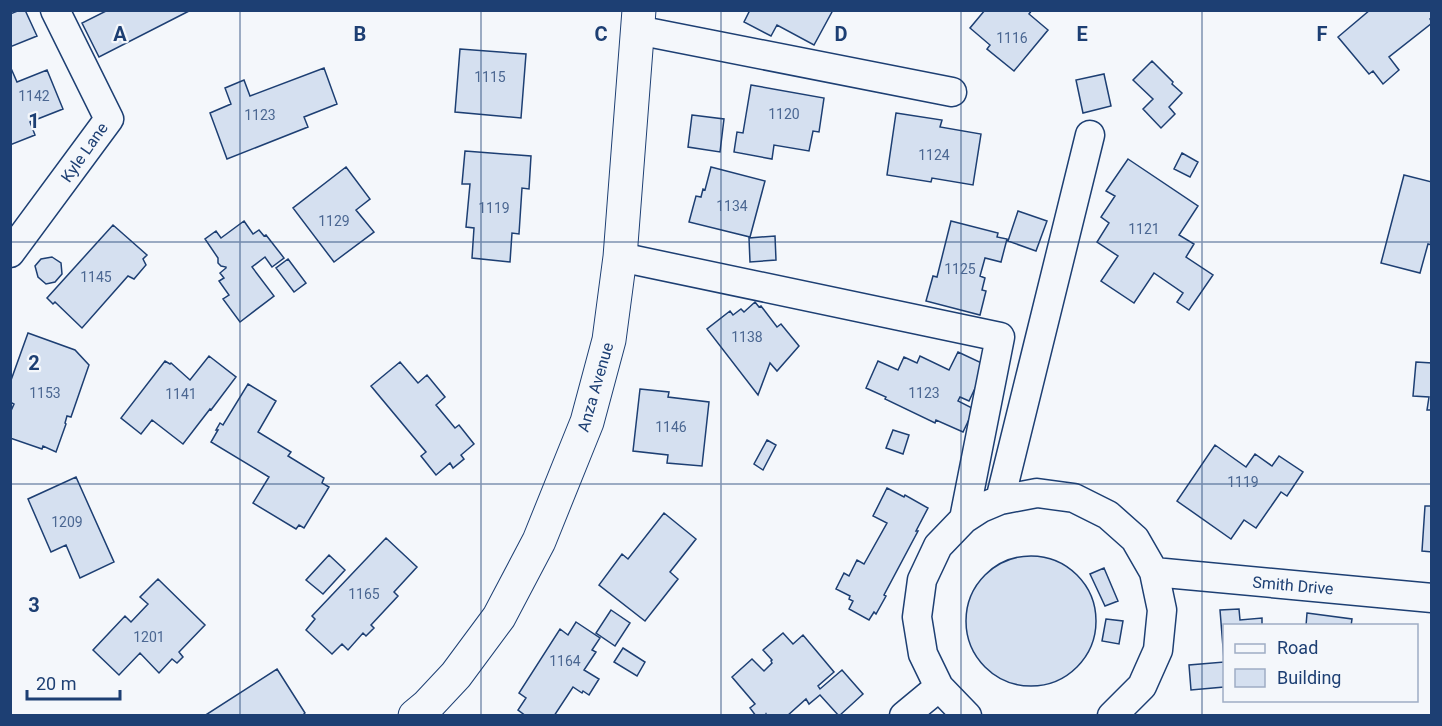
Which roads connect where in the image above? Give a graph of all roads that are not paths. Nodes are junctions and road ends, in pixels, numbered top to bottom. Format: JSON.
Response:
{"nodes":[{"id":1,"x":55,"y":10,"type":"edge"},
{"id":2,"x":638,"y":20,"type":"edge"},
{"id":3,"x":952,"y":92,"type":"dead end"},
{"id":4,"x":1090,"y":135,"type":"dead end"},
{"id":5,"x":10,"y":253,"type":"edge"},
{"id":6,"x":620,"y":257,"type":"junction"},
{"id":7,"x":1000,"y":500,"type":"junction"},
{"id":8,"x":964,"y":519,"type":"junction"},
{"id":9,"x":1154,"y":572,"type":"junction"},
{"id":10,"x":1431,"y":598,"type":"edge"},
{"id":11,"x":939,"y":687,"type":"junction"},
{"id":12,"x":415,"y":716,"type":"edge"},
{"id":13,"x":904,"y":716,"type":"edge"},
{"id":14,"x":967,"y":716,"type":"edge"},
{"id":15,"x":1112,"y":716,"type":"edge"}],
"edges":[{"from":1,"to":5,"type":"street","name":"Kyle Lane"},
{"from":2,"to":3,"type":"street"},
{"from":2,"to":6,"type":"street","name":"Anza Avenue"},
{"from":4,"to":7,"type":"street"},
{"from":6,"to":8,"type":"street"},
{"from":6,"to":12,"type":"street","name":"Anza Avenue"},
{"from":7,"to":8,"type":"street"},
{"from":7,"to":9,"type":"street"},
{"from":8,"to":11,"type":"street"},
{"from":9,"to":10,"type":"street","name":"Smith Drive"},
{"from":9,"to":15,"type":"street"},
{"from":11,"to":13,"type":"street"},
{"from":11,"to":14,"type":"street"}]}
